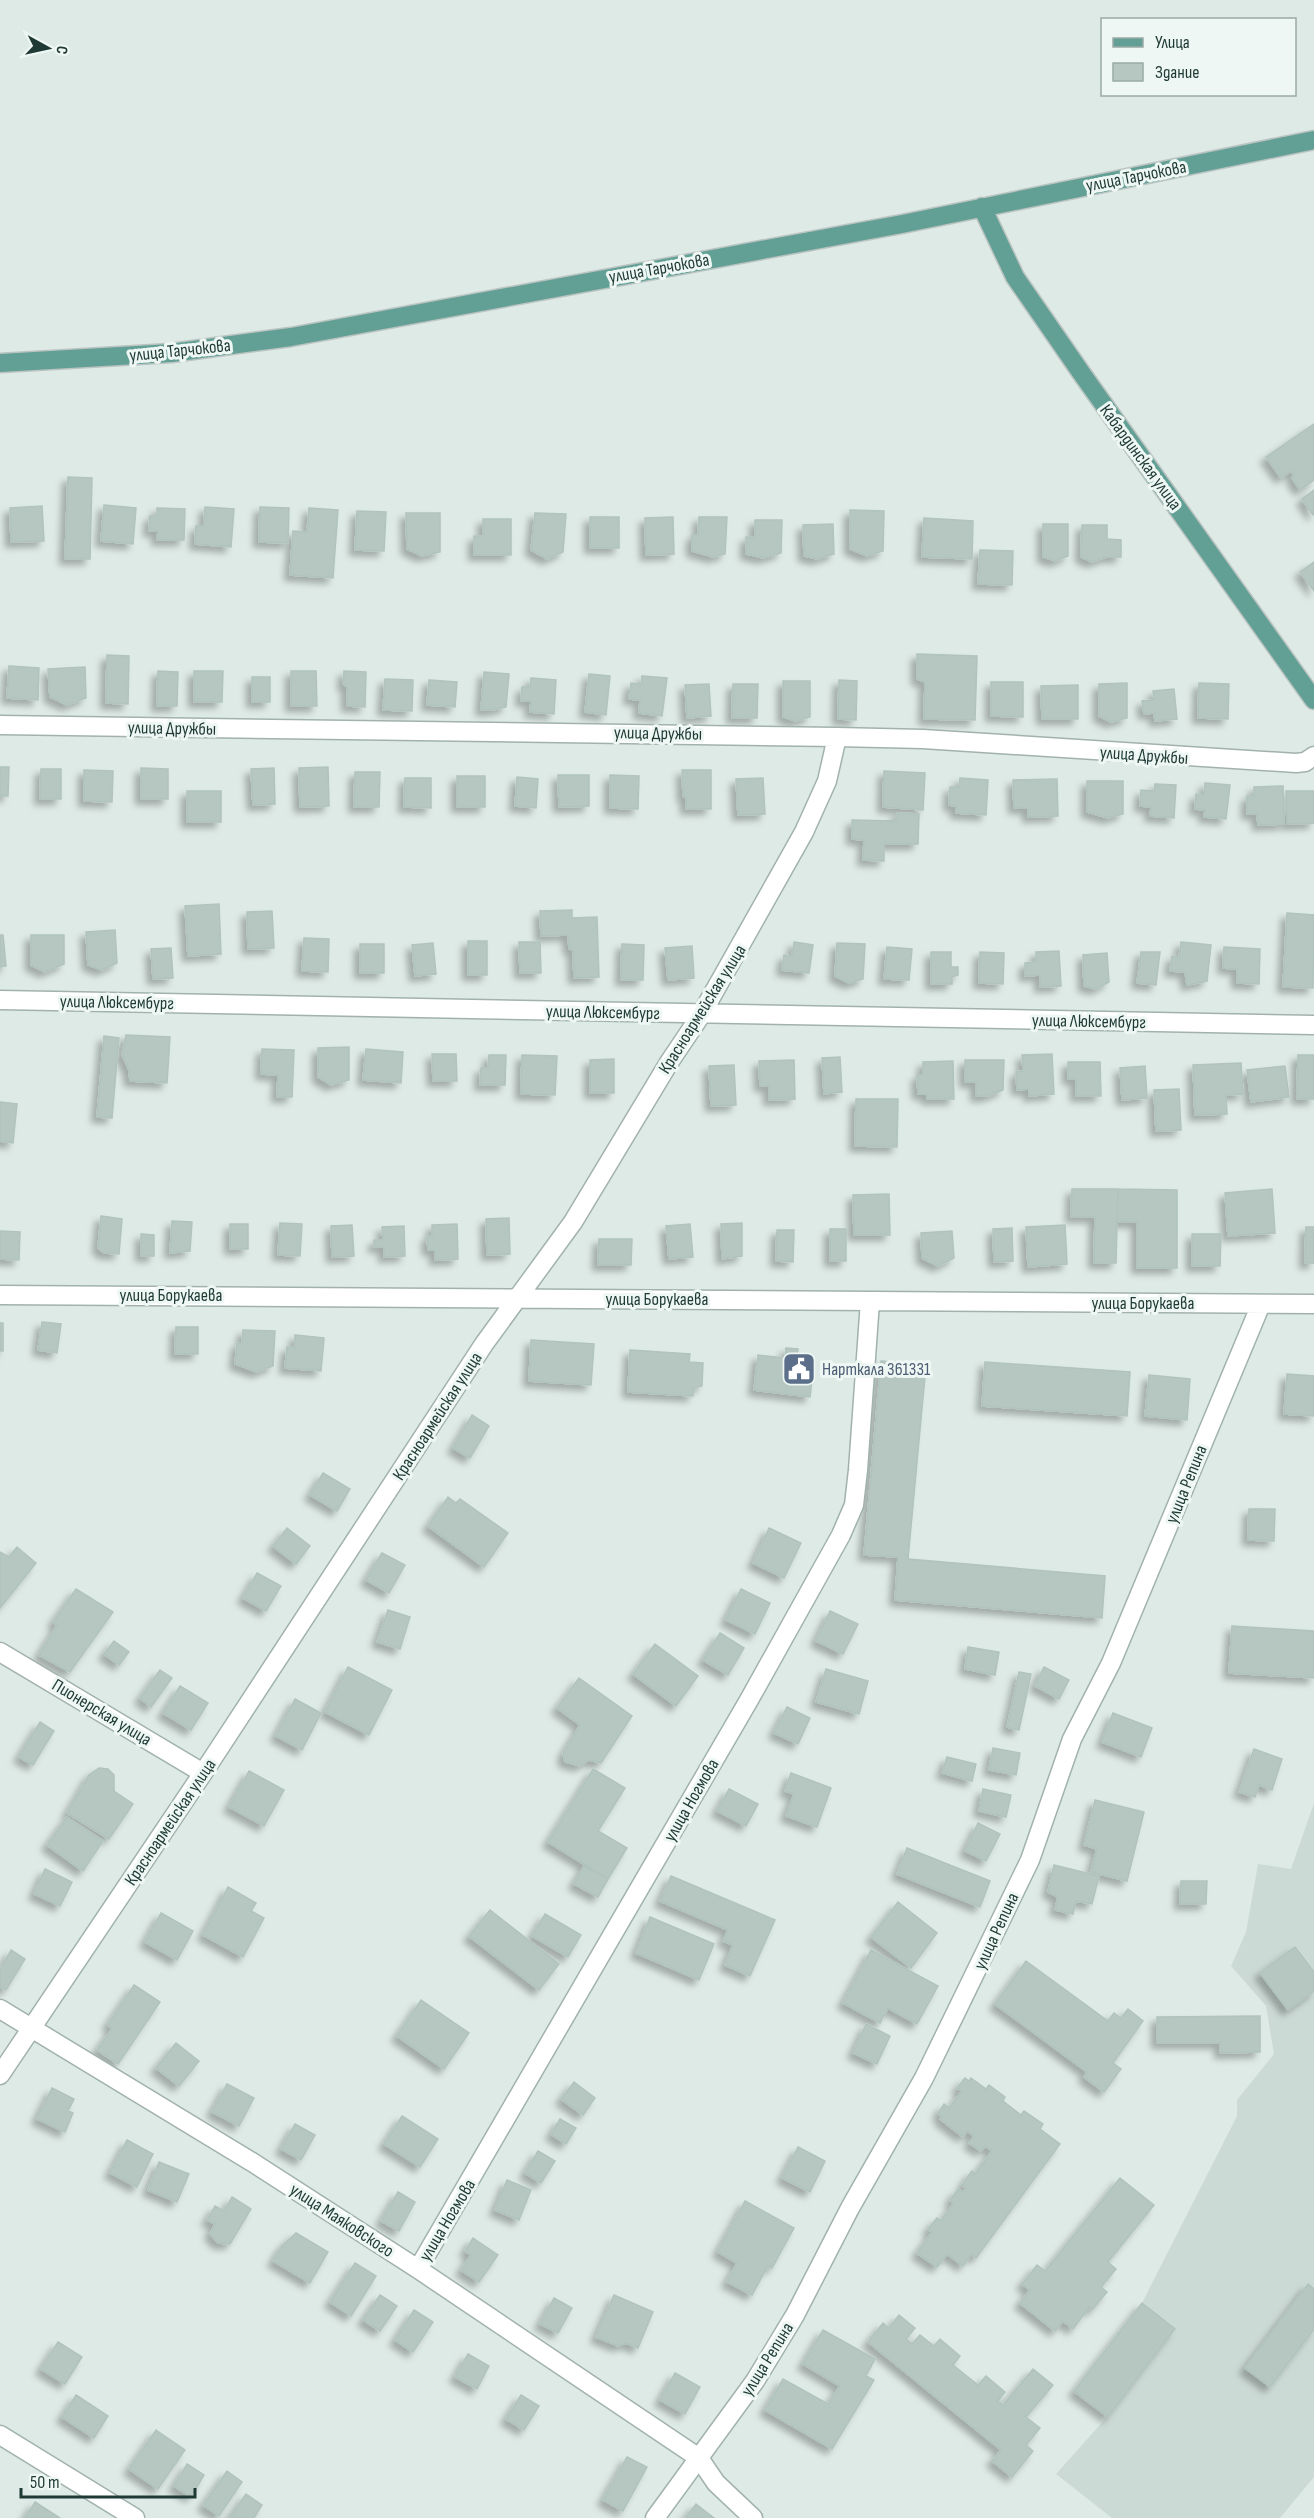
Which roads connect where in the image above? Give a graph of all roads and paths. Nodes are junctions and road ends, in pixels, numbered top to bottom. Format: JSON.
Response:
{"nodes":[{"id":1,"x":1314,"y":140,"type":"edge"},
{"id":2,"x":982,"y":207,"type":"junction"},
{"id":3,"x":0,"y":363,"type":"edge"},
{"id":4,"x":1314,"y":700,"type":"edge"},
{"id":5,"x":0,"y":724,"type":"edge"},
{"id":6,"x":837,"y":737,"type":"junction"},
{"id":7,"x":1314,"y":756,"type":"edge"},
{"id":8,"x":0,"y":1000,"type":"edge"},
{"id":9,"x":701,"y":1015,"type":"junction"},
{"id":10,"x":1314,"y":1024,"type":"edge"},
{"id":11,"x":0,"y":1294,"type":"edge"},
{"id":12,"x":519,"y":1298,"type":"junction"},
{"id":13,"x":870,"y":1301,"type":"junction"},
{"id":14,"x":1261,"y":1304,"type":"junction"},
{"id":15,"x":1314,"y":1304,"type":"edge"},
{"id":16,"x":0,"y":1652,"type":"edge"},
{"id":17,"x":203,"y":1773,"type":"junction"},
{"id":18,"x":0,"y":2009,"type":"edge"},
{"id":19,"x":31,"y":2029,"type":"junction"},
{"id":20,"x":0,"y":2075,"type":"edge"},
{"id":21,"x":418,"y":2269,"type":"junction"},
{"id":22,"x":0,"y":2435,"type":"edge"},
{"id":23,"x":699,"y":2458,"type":"junction"},
{"id":24,"x":135,"y":2518,"type":"edge"},
{"id":25,"x":655,"y":2518,"type":"edge"},
{"id":26,"x":753,"y":2518,"type":"edge"}],
"edges":[{"from":1,"to":2,"type":"main road","name":"улица Тарчокова"},
{"from":2,"to":3,"type":"main road","name":"улица Тарчокова"},
{"from":2,"to":4,"type":"main road","name":"Кабардинская улица"},
{"from":5,"to":6,"type":"street","name":"улица Дружбы"},
{"from":6,"to":7,"type":"street","name":"улица Дружбы"},
{"from":6,"to":9,"type":"street","name":"Красноармейская улица"},
{"from":8,"to":9,"type":"street","name":"улица Люксембург"},
{"from":9,"to":10,"type":"street","name":"улица Люксембург"},
{"from":9,"to":12,"type":"street","name":"Красноармейская улица"},
{"from":11,"to":12,"type":"street","name":"улица Борукаева"},
{"from":12,"to":13,"type":"street","name":"улица Борукаева"},
{"from":12,"to":17,"type":"street","name":"Красноармейская улица"},
{"from":13,"to":14,"type":"street","name":"улица Борукаева"},
{"from":13,"to":21,"type":"street","name":"улица Ногмова"},
{"from":14,"to":15,"type":"street","name":"улица Борукаева"},
{"from":14,"to":23,"type":"street","name":"улица Репина"},
{"from":16,"to":17,"type":"street","name":"Пионерская улица"},
{"from":17,"to":19,"type":"street","name":"Красноармейская улица"},
{"from":18,"to":19,"type":"street","name":"улица Маяковского"},
{"from":19,"to":20,"type":"street","name":"Красноармейская улица"},
{"from":19,"to":21,"type":"street","name":"улица Маяковского"},
{"from":21,"to":23,"type":"street","name":"улица Маяковского"},
{"from":22,"to":24,"type":"street"},
{"from":23,"to":25,"type":"street","name":"улица Репина"},
{"from":23,"to":26,"type":"street","name":"улица Маяковского"}]}
